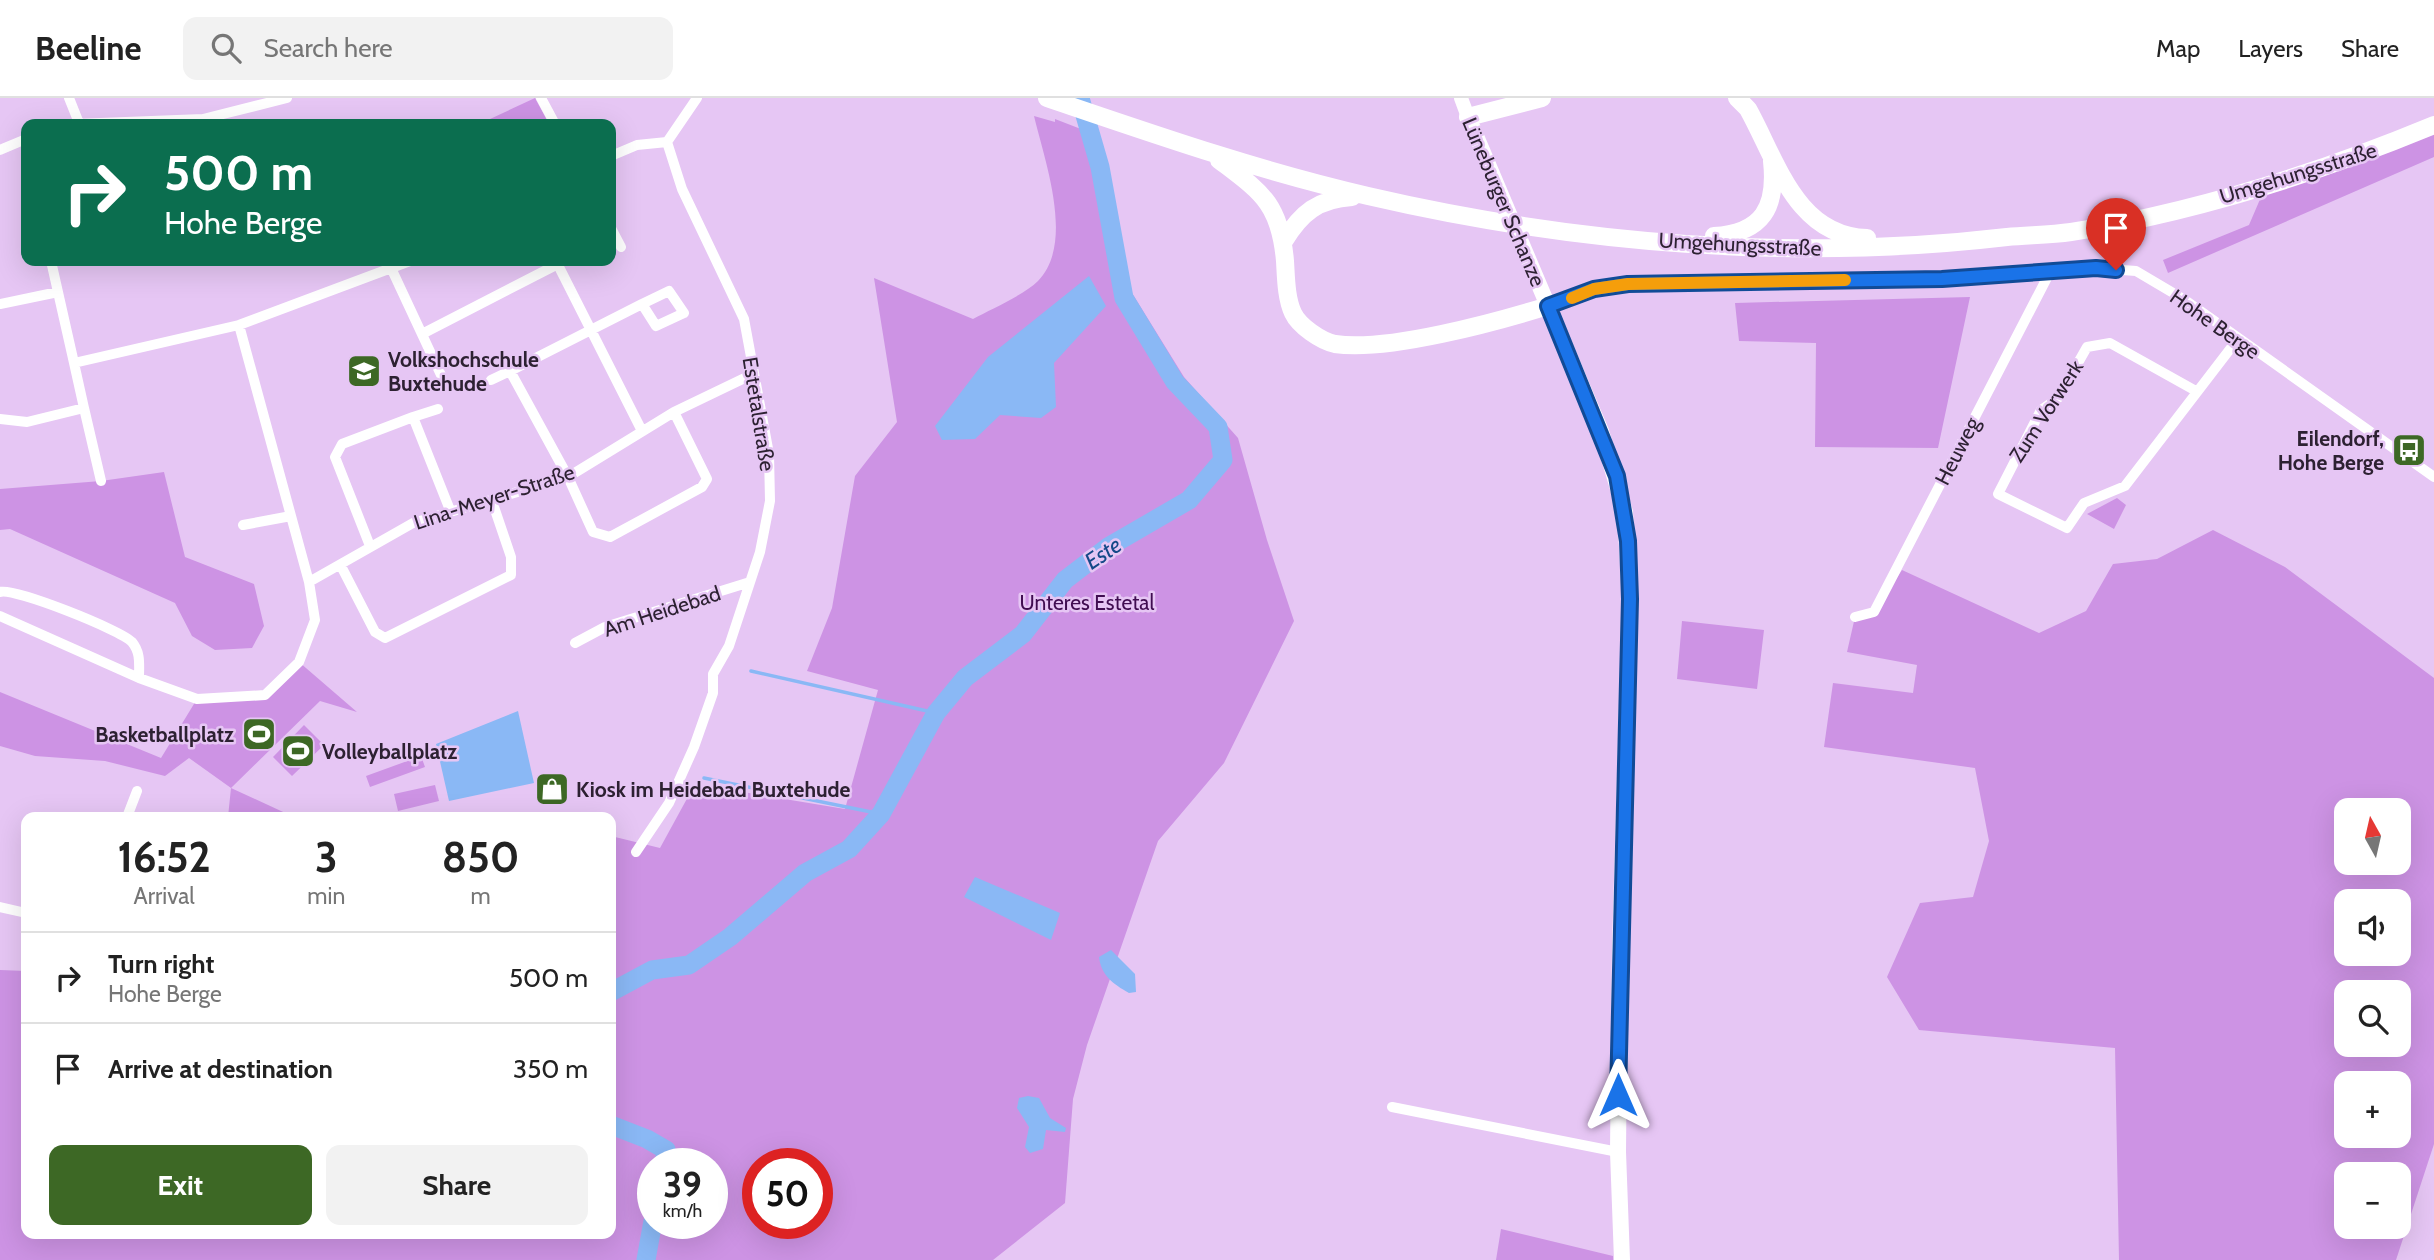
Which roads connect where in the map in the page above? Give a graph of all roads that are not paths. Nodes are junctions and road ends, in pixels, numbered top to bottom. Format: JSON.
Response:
{"nodes":[{"id":1,"x":69,"y":98,"type":"edge"},
{"id":2,"x":541,"y":98,"type":"edge"},
{"id":3,"x":696,"y":98,"type":"edge"},
{"id":4,"x":1047,"y":98,"type":"edge"},
{"id":5,"x":1461,"y":98,"type":"edge"},
{"id":6,"x":1542,"y":98,"type":"edge"},
{"id":7,"x":1737,"y":98,"type":"edge"},
{"id":8,"x":283,"y":99,"type":"edge"},
{"id":9,"x":1468,"y":117,"type":"junction"},
{"id":10,"x":75,"y":119,"type":"edge"},
{"id":11,"x":182,"y":119,"type":"edge"},
{"id":12,"x":552,"y":119,"type":"edge"},
{"id":13,"x":2434,"y":125,"type":"edge"},
{"id":14,"x":21,"y":141,"type":"edge"},
{"id":15,"x":667,"y":142,"type":"junction"},
{"id":16,"x":0,"y":150,"type":"edge"},
{"id":17,"x":616,"y":154,"type":"edge"},
{"id":18,"x":1211,"y":154,"type":"junction"},
{"id":19,"x":1772,"y":158,"type":"junction"},
{"id":20,"x":1366,"y":196,"type":"junction"},
{"id":21,"x":1618,"y":237,"type":"junction"},
{"id":22,"x":616,"y":238,"type":"edge"},
{"id":23,"x":1985,"y":240,"type":"junction"},
{"id":24,"x":1284,"y":242,"type":"junction"},
{"id":25,"x":621,"y":247,"type":"dead end"},
{"id":26,"x":52,"y":266,"type":"edge"},
{"id":27,"x":400,"y":266,"type":"edge"},
{"id":28,"x":551,"y":266,"type":"edge"},
{"id":29,"x":559,"y":266,"type":"edge"},
{"id":30,"x":392,"y":270,"type":"junction"},
{"id":31,"x":2050,"y":272,"type":"junction"},
{"id":32,"x":58,"y":292,"type":"junction"},
{"id":33,"x":0,"y":304,"type":"edge"},
{"id":34,"x":642,"y":304,"type":"dead end"},
{"id":35,"x":1548,"y":306,"type":"junction"},
{"id":36,"x":239,"y":325,"type":"junction"},
{"id":37,"x":592,"y":330,"type":"junction"},
{"id":38,"x":422,"y":334,"type":"junction"},
{"id":39,"x":2237,"y":340,"type":"junction"},
{"id":40,"x":74,"y":363,"type":"junction"},
{"id":41,"x":510,"y":371,"type":"junction"},
{"id":42,"x":752,"y":374,"type":"junction"},
{"id":43,"x":441,"y":375,"type":"dead end"},
{"id":44,"x":491,"y":380,"type":"dead end"},
{"id":45,"x":2196,"y":391,"type":"junction"},
{"id":46,"x":84,"y":408,"type":"junction"},
{"id":47,"x":438,"y":409,"type":"dead end"},
{"id":48,"x":674,"y":412,"type":"junction"},
{"id":49,"x":413,"y":417,"type":"junction"},
{"id":50,"x":0,"y":419,"type":"edge"},
{"id":51,"x":642,"y":431,"type":"junction"},
{"id":52,"x":568,"y":477,"type":"junction"},
{"id":53,"x":2434,"y":477,"type":"edge"},
{"id":54,"x":101,"y":481,"type":"dead end"},
{"id":55,"x":492,"y":501,"type":"junction"},
{"id":56,"x":450,"y":510,"type":"junction"},
{"id":57,"x":291,"y":516,"type":"junction"},
{"id":58,"x":243,"y":525,"type":"dead end"},
{"id":59,"x":370,"y":545,"type":"junction"},
{"id":60,"x":341,"y":565,"type":"junction"},
{"id":61,"x":309,"y":582,"type":"junction"},
{"id":62,"x":750,"y":582,"type":"junction"},
{"id":63,"x":0,"y":592,"type":"edge"},
{"id":64,"x":0,"y":616,"type":"edge"},
{"id":65,"x":1855,"y":617,"type":"dead end"},
{"id":66,"x":575,"y":643,"type":"dead end"},
{"id":67,"x":139,"y":678,"type":"junction"},
{"id":68,"x":137,"y":791,"type":"dead end"},
{"id":69,"x":129,"y":812,"type":"edge"},
{"id":70,"x":636,"y":852,"type":"dead end"},
{"id":71,"x":0,"y":907,"type":"edge"},
{"id":72,"x":21,"y":912,"type":"edge"},
{"id":73,"x":1392,"y":1107,"type":"dead end"},
{"id":74,"x":1618,"y":1152,"type":"junction"},
{"id":75,"x":1622,"y":1260,"type":"edge"}],
"edges":[{"from":1,"to":10,"type":"street"},
{"from":2,"to":12,"type":"street"},
{"from":3,"to":15,"type":"street"},
{"from":4,"to":18,"type":"main road","name":"Umgehungsstraße"},
{"from":5,"to":9,"type":"street","name":"Lüneburger Schanze"},
{"from":6,"to":9,"type":"main road"},
{"from":7,"to":19,"type":"main road"},
{"from":8,"to":11,"type":"street"},
{"from":9,"to":35,"type":"main road","name":"Lüneburger Schanze"},
{"from":13,"to":23,"type":"main road","name":"Umgehungsstraße"},
{"from":14,"to":16,"type":"street"},
{"from":15,"to":17,"type":"street"},
{"from":15,"to":42,"type":"street","name":"Estetalstraße"},
{"from":18,"to":20,"type":"main road","name":"Umgehungsstraße"},
{"from":18,"to":24,"type":"main road"},
{"from":19,"to":21,"type":"main road"},
{"from":19,"to":23,"type":"main road"},
{"from":20,"to":21,"type":"main road","name":"Umgehungsstraße"},
{"from":20,"to":24,"type":"main road"},
{"from":21,"to":23,"type":"main road","name":"Umgehungsstraße"},
{"from":22,"to":25,"type":"street"},
{"from":24,"to":35,"type":"main road"},
{"from":26,"to":32,"type":"street"},
{"from":27,"to":30,"type":"street"},
{"from":28,"to":38,"type":"street"},
{"from":29,"to":37,"type":"street"},
{"from":30,"to":36,"type":"street"},
{"from":30,"to":38,"type":"street"},
{"from":31,"to":35,"type":"street","name":"Hohe Berge"},
{"from":31,"to":39,"type":"street","name":"Hohe Berge"},
{"from":31,"to":65,"type":"street","name":"Heuweg"},
{"from":32,"to":33,"type":"street"},
{"from":32,"to":40,"type":"street"},
{"from":34,"to":37,"type":"street"},
{"from":35,"to":74,"type":"main road","name":"Lüneburger Schanze"},
{"from":36,"to":40,"type":"street"},
{"from":36,"to":57,"type":"street"},
{"from":37,"to":41,"type":"street"},
{"from":37,"to":51,"type":"street"},
{"from":38,"to":43,"type":"street"},
{"from":39,"to":45,"type":"street","name":"Zum Vorwerk"},
{"from":39,"to":53,"type":"street","name":"Hohe Berge"},
{"from":40,"to":46,"type":"street"},
{"from":41,"to":44,"type":"street"},
{"from":41,"to":52,"type":"street"},
{"from":42,"to":48,"type":"street","name":"Lina-Meyer-Straße"},
{"from":42,"to":62,"type":"street","name":"Estetalstraße"},
{"from":45,"to":45,"type":"street","name":"Zum Vorwerk"},
{"from":46,"to":50,"type":"street"},
{"from":46,"to":54,"type":"street"},
{"from":47,"to":49,"type":"street"},
{"from":48,"to":51,"type":"street","name":"Lina-Meyer-Straße"},
{"from":48,"to":52,"type":"street"},
{"from":49,"to":56,"type":"street"},
{"from":49,"to":59,"type":"street"},
{"from":51,"to":52,"type":"street","name":"Lina-Meyer-Straße"},
{"from":52,"to":55,"type":"street","name":"Lina-Meyer-Straße"},
{"from":55,"to":56,"type":"street","name":"Lina-Meyer-Straße"},
{"from":55,"to":60,"type":"street"},
{"from":56,"to":59,"type":"street","name":"Lina-Meyer-Straße"},
{"from":57,"to":58,"type":"street"},
{"from":57,"to":61,"type":"street"},
{"from":59,"to":60,"type":"street","name":"Lina-Meyer-Straße"},
{"from":60,"to":61,"type":"street","name":"Lina-Meyer-Straße"},
{"from":61,"to":67,"type":"street"},
{"from":62,"to":66,"type":"street","name":"Am Heidebad"},
{"from":62,"to":70,"type":"street","name":"Estetalstraße"},
{"from":63,"to":67,"type":"street"},
{"from":64,"to":67,"type":"street"},
{"from":68,"to":69,"type":"street"},
{"from":71,"to":72,"type":"street"},
{"from":73,"to":74,"type":"street"},
{"from":74,"to":75,"type":"main road","name":"Lüneburger Schanze"}]}
